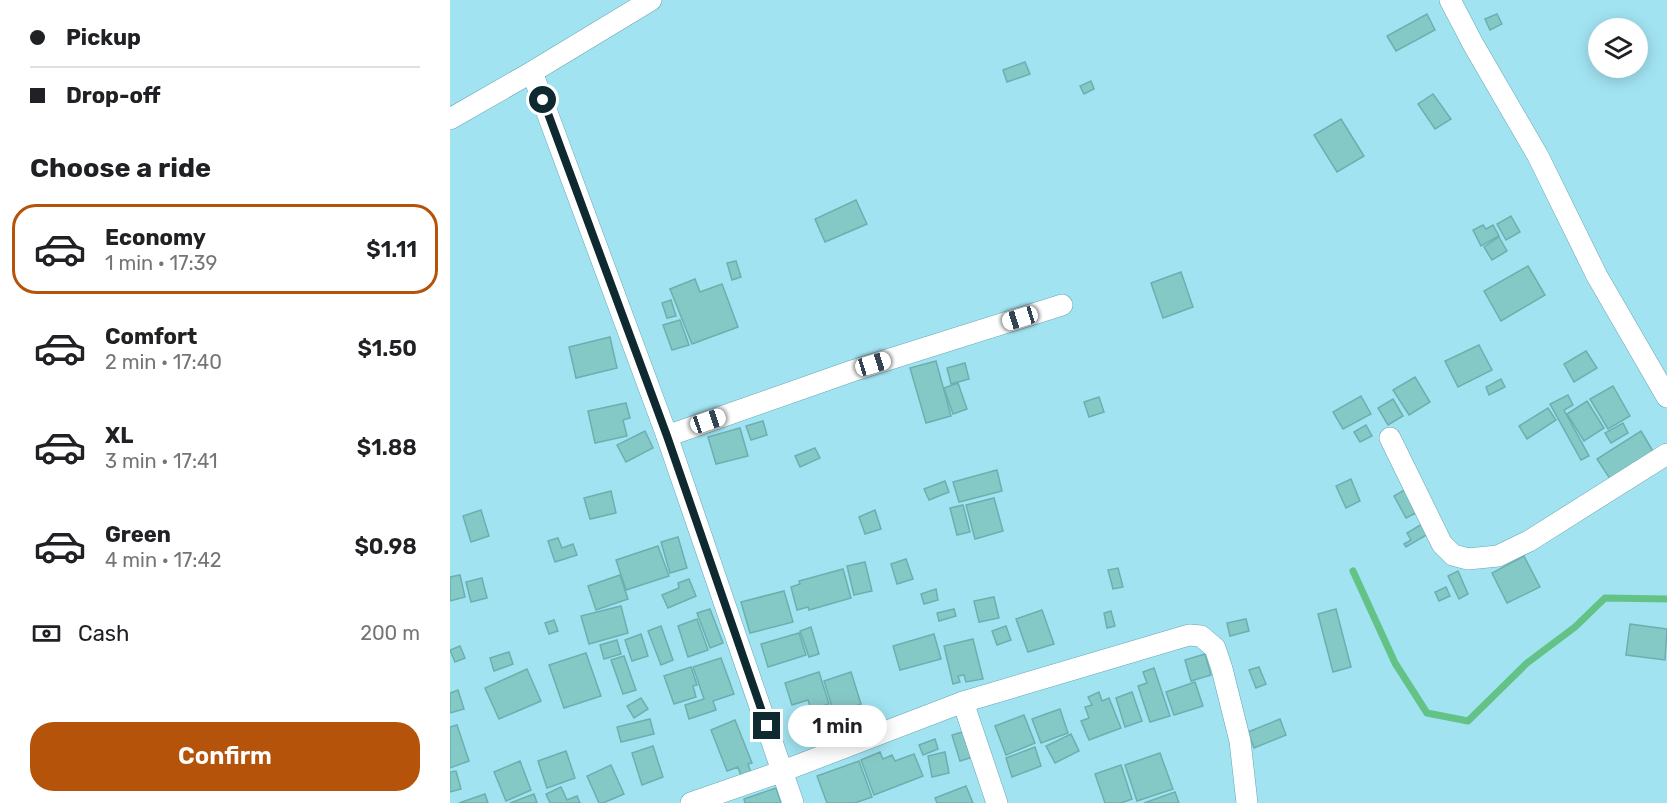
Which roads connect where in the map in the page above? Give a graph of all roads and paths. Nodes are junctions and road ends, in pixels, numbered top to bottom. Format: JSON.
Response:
{"nodes":[{"id":1,"x":651,"y":0,"type":"edge"},
{"id":2,"x":1450,"y":0,"type":"edge"},
{"id":3,"x":532,"y":72,"type":"junction"},
{"id":4,"x":450,"y":119,"type":"edge"},
{"id":5,"x":1062,"y":305,"type":"dead end"},
{"id":6,"x":1667,"y":397,"type":"edge"},
{"id":7,"x":667,"y":436,"type":"junction"},
{"id":8,"x":1390,"y":438,"type":"dead end"},
{"id":9,"x":1667,"y":454,"type":"edge"},
{"id":10,"x":963,"y":702,"type":"junction"},
{"id":11,"x":783,"y":771,"type":"junction"},
{"id":12,"x":691,"y":803,"type":"edge"},
{"id":13,"x":793,"y":803,"type":"edge"},
{"id":14,"x":998,"y":803,"type":"edge"},
{"id":15,"x":1247,"y":803,"type":"edge"}],
"edges":[{"from":1,"to":3,"type":"street"},
{"from":2,"to":6,"type":"street"},
{"from":3,"to":4,"type":"street"},
{"from":3,"to":7,"type":"street"},
{"from":5,"to":7,"type":"street"},
{"from":7,"to":11,"type":"street"},
{"from":8,"to":9,"type":"street"},
{"from":10,"to":11,"type":"street"},
{"from":10,"to":14,"type":"street"},
{"from":10,"to":15,"type":"street"},
{"from":11,"to":12,"type":"street"},
{"from":11,"to":13,"type":"street"}]}
